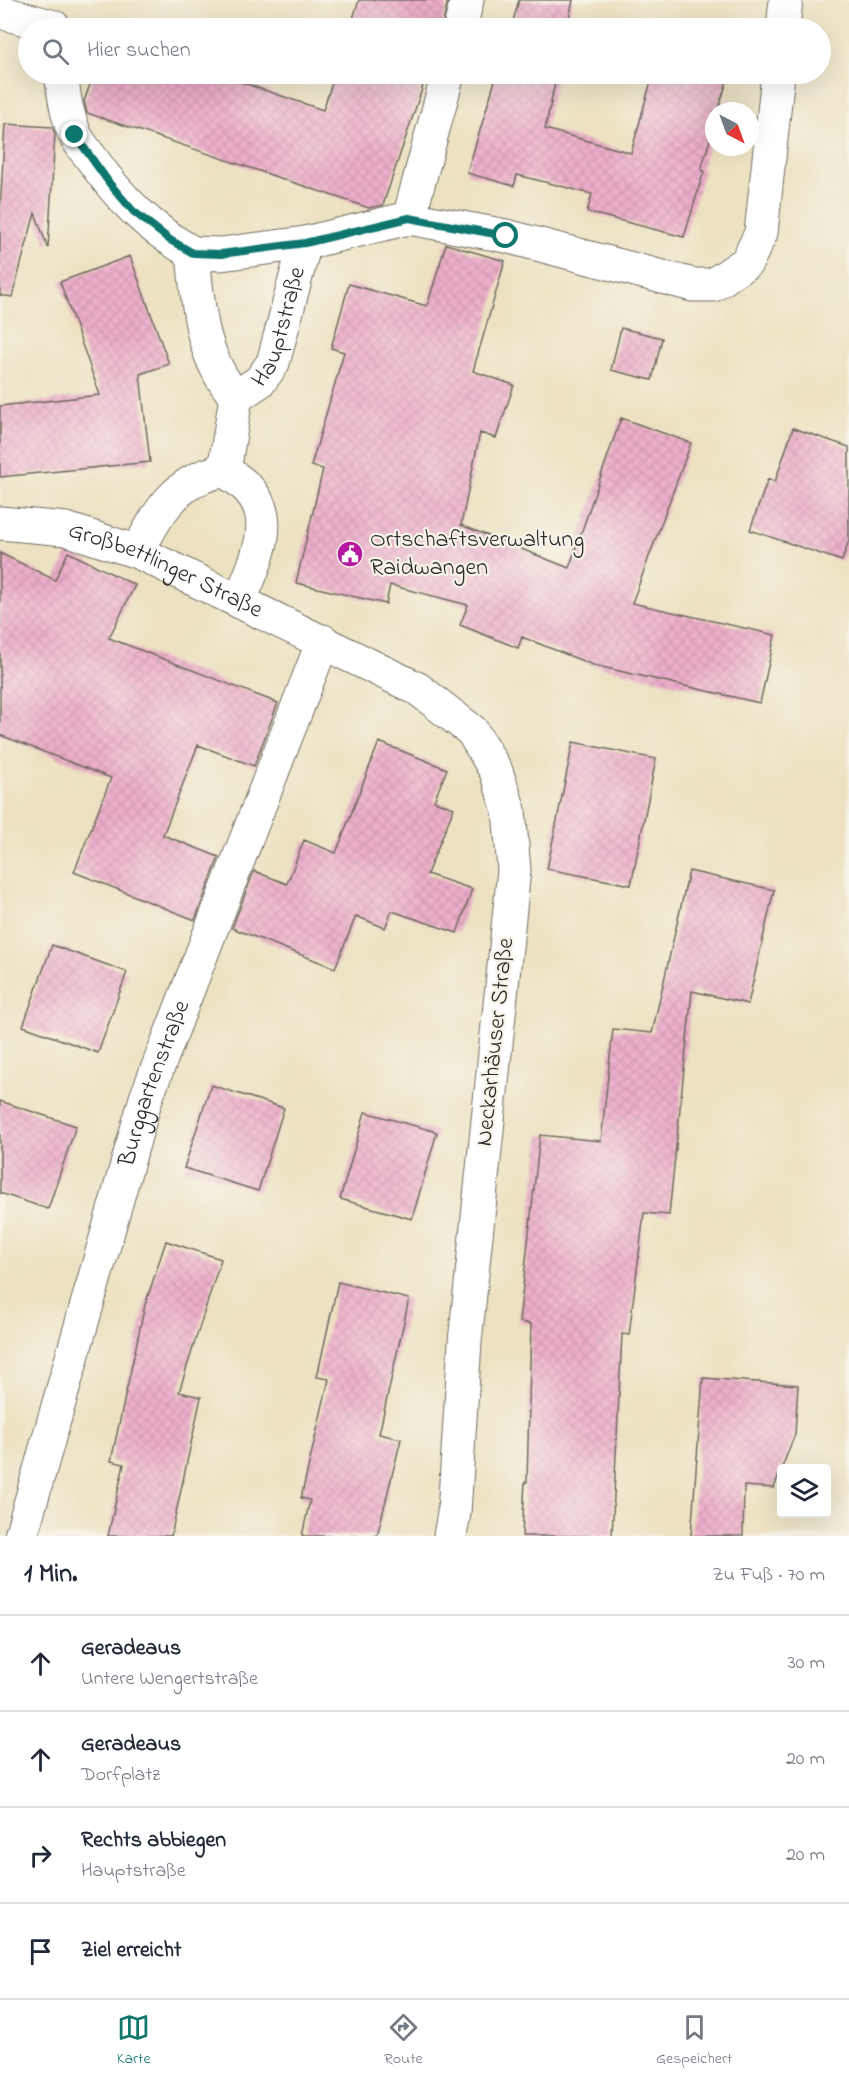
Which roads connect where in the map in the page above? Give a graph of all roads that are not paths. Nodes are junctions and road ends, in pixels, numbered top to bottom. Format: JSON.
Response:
{"nodes":[{"id":1,"x":467,"y":0,"type":"edge"},
{"id":2,"x":786,"y":0,"type":"edge"},
{"id":3,"x":0,"y":12,"type":"edge"},
{"id":4,"x":57,"y":18,"type":"edge"},
{"id":5,"x":462,"y":18,"type":"edge"},
{"id":6,"x":784,"y":18,"type":"edge"},
{"id":7,"x":62,"y":84,"type":"edge"},
{"id":8,"x":445,"y":84,"type":"edge"},
{"id":9,"x":777,"y":84,"type":"edge"},
{"id":10,"x":409,"y":218,"type":"junction"},
{"id":11,"x":305,"y":243,"type":"junction"},
{"id":12,"x":193,"y":253,"type":"junction"},
{"id":13,"x":236,"y":397,"type":"junction"},
{"id":14,"x":224,"y":471,"type":"junction"},
{"id":15,"x":0,"y":523,"type":"edge"},
{"id":16,"x":138,"y":552,"type":"junction"},
{"id":17,"x":240,"y":600,"type":"junction"},
{"id":18,"x":323,"y":641,"type":"junction"},
{"id":19,"x":21,"y":1536,"type":"edge"},
{"id":20,"x":450,"y":1536,"type":"edge"}],
"edges":[{"from":1,"to":5,"type":"street"},
{"from":2,"to":6,"type":"street"},
{"from":3,"to":4,"type":"street"},
{"from":7,"to":12,"type":"street"},
{"from":8,"to":10,"type":"street"},
{"from":9,"to":10,"type":"street"},
{"from":10,"to":11,"type":"street"},
{"from":11,"to":12,"type":"street"},
{"from":11,"to":13,"type":"street","name":"Hauptstraße"},
{"from":12,"to":13,"type":"street","name":"Hauptstraße"},
{"from":13,"to":14,"type":"street","name":"Hauptstraße"},
{"from":14,"to":16,"type":"street"},
{"from":14,"to":17,"type":"street"},
{"from":15,"to":16,"type":"street","name":"Großbettlinger Straße"},
{"from":16,"to":17,"type":"street","name":"Großbettlinger Straße"},
{"from":17,"to":18,"type":"street","name":"Großbettlinger Straße"},
{"from":18,"to":19,"type":"street","name":"Burggartenstraße"},
{"from":18,"to":20,"type":"street","name":"Neckarhäuser Straße"}]}
